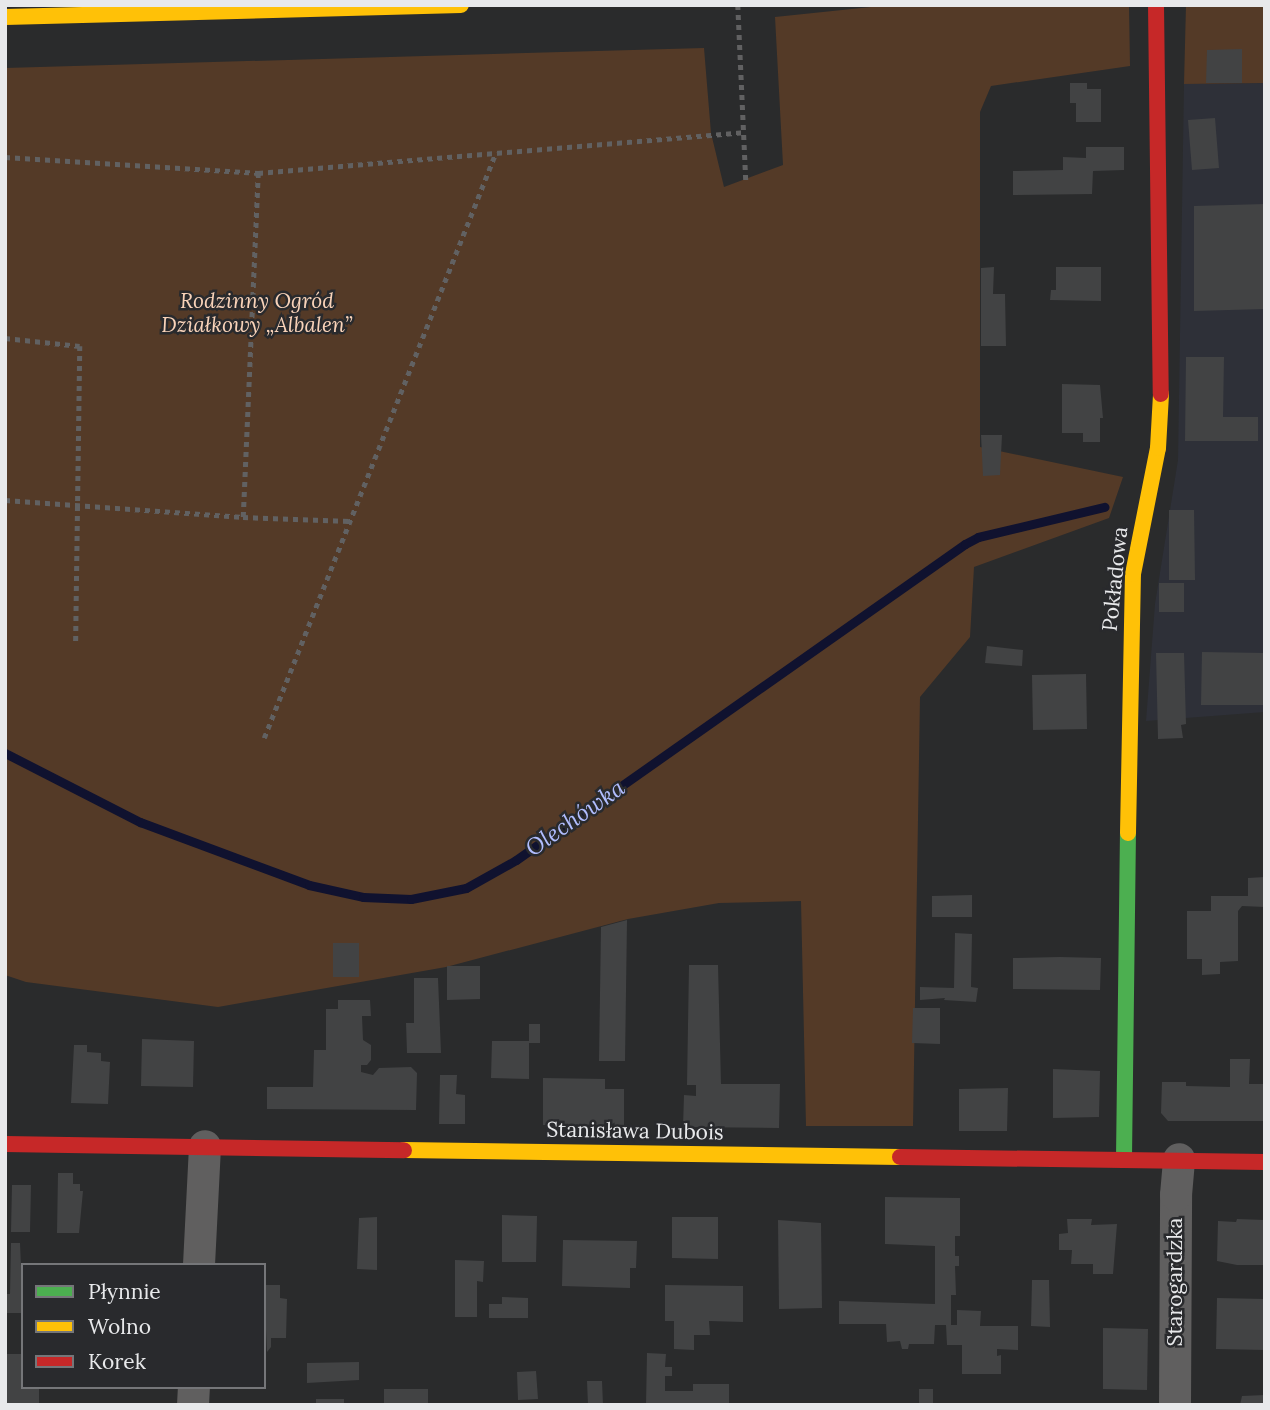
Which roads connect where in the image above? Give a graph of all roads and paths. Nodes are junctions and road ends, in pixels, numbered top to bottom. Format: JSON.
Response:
{"nodes":[{"id":1,"x":461,"y":5,"type":"edge"},
{"id":2,"x":738,"y":5,"type":"edge"},
{"id":3,"x":1156,"y":5,"type":"edge"},
{"id":4,"x":5,"y":17,"type":"edge"},
{"id":5,"x":743,"y":132,"type":"junction"},
{"id":6,"x":496,"y":152,"type":"junction"},
{"id":7,"x":5,"y":157,"type":"edge"},
{"id":8,"x":258,"y":173,"type":"junction"},
{"id":9,"x":746,"y":180,"type":"dead end"},
{"id":10,"x":5,"y":338,"type":"edge"},
{"id":11,"x":5,"y":500,"type":"edge"},
{"id":12,"x":78,"y":506,"type":"junction"},
{"id":13,"x":243,"y":517,"type":"junction"},
{"id":14,"x":350,"y":521,"type":"junction"},
{"id":15,"x":76,"y":642,"type":"dead end"},
{"id":16,"x":264,"y":738,"type":"dead end"},
{"id":17,"x":5,"y":1144,"type":"edge"},
{"id":18,"x":205,"y":1146,"type":"junction"},
{"id":19,"x":1124,"y":1158,"type":"junction"},
{"id":20,"x":1179,"y":1159,"type":"junction"},
{"id":21,"x":1265,"y":1162,"type":"edge"},
{"id":22,"x":200,"y":1263,"type":"edge"},
{"id":23,"x":1175,"y":1405,"type":"edge"}],
"edges":[{"from":1,"to":4,"type":"street"},
{"from":2,"to":5,"type":"path"},
{"from":3,"to":19,"type":"street","name":"Pokładowa"},
{"from":5,"to":6,"type":"path"},
{"from":5,"to":9,"type":"path"},
{"from":6,"to":8,"type":"path"},
{"from":6,"to":14,"type":"path"},
{"from":7,"to":8,"type":"path"},
{"from":8,"to":13,"type":"path"},
{"from":10,"to":12,"type":"path"},
{"from":11,"to":12,"type":"path"},
{"from":12,"to":13,"type":"path"},
{"from":12,"to":15,"type":"path"},
{"from":13,"to":14,"type":"path"},
{"from":14,"to":16,"type":"path"},
{"from":17,"to":18,"type":"street","name":"Stanisława Dubois"},
{"from":18,"to":19,"type":"street","name":"Stanisława Dubois"},
{"from":18,"to":22,"type":"street"},
{"from":19,"to":20,"type":"street","name":"Stanisława Dubois"},
{"from":20,"to":21,"type":"street","name":"Stanisława Dubois"},
{"from":20,"to":23,"type":"street","name":"Starogardzka"}]}
